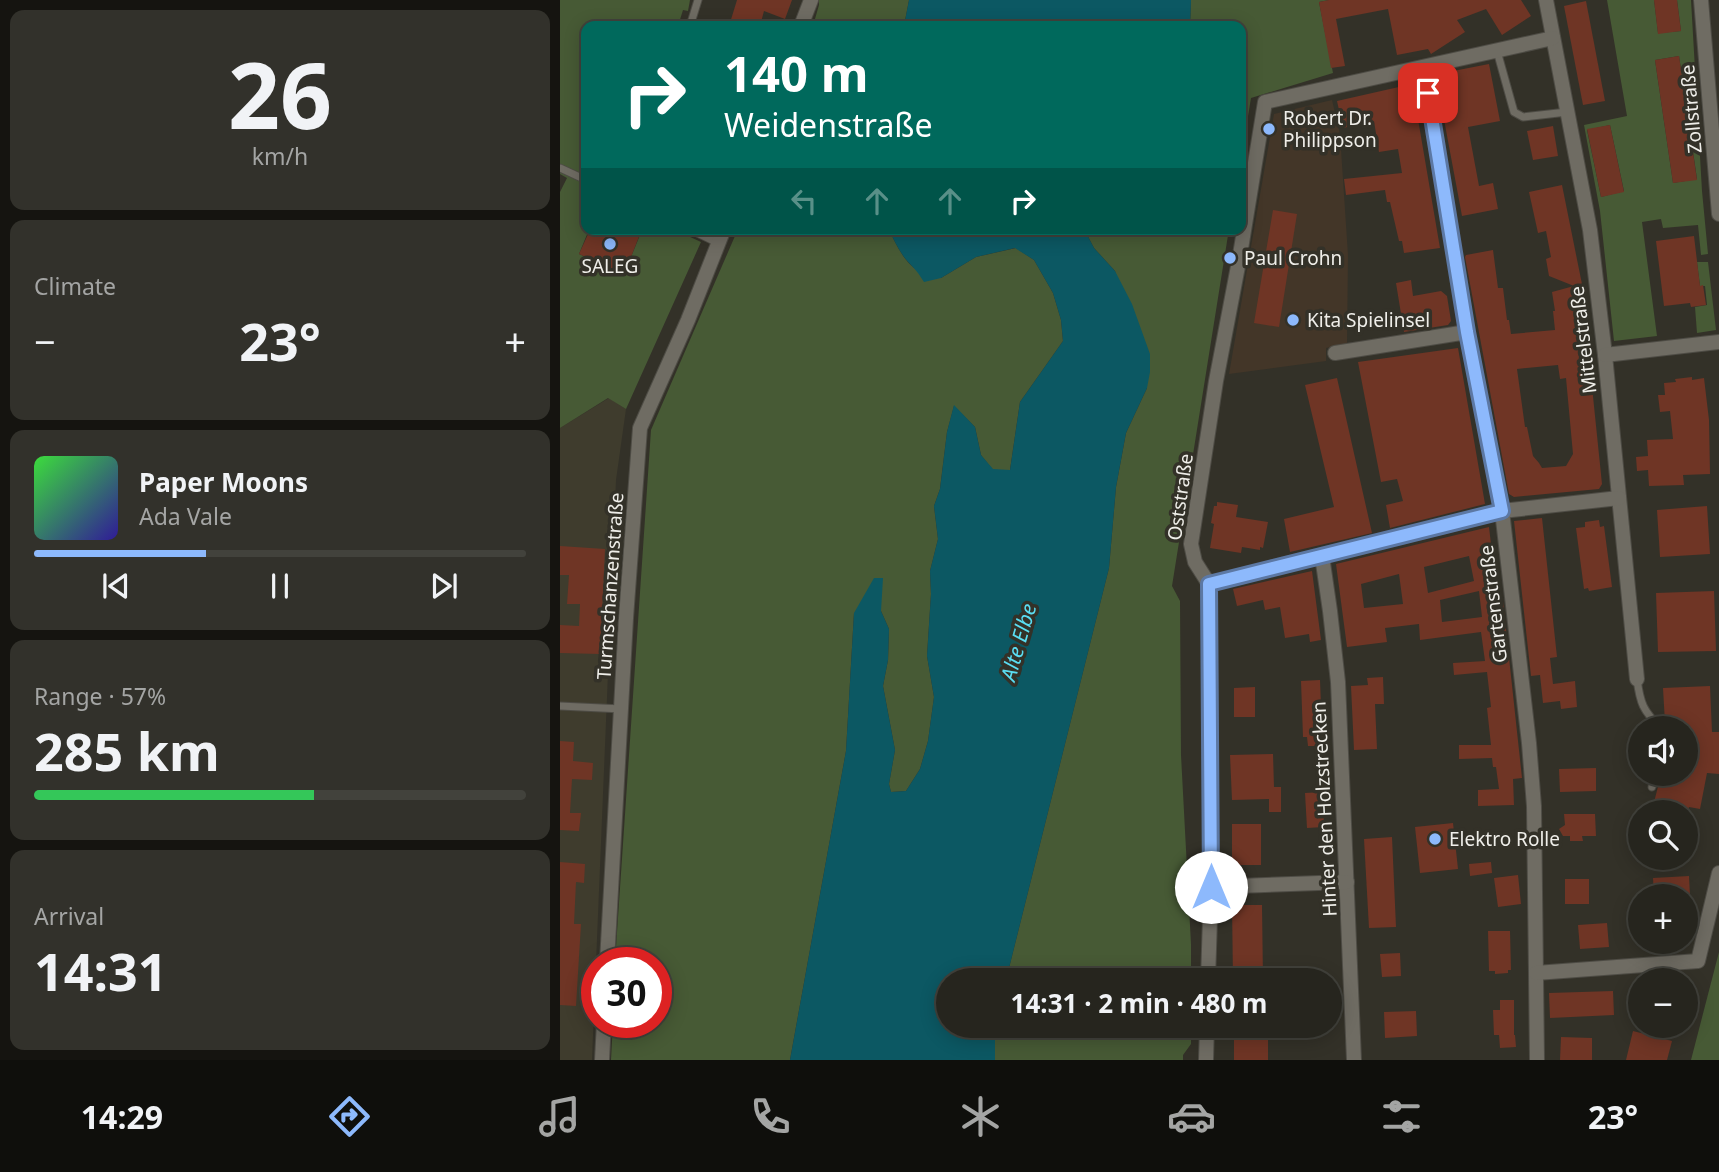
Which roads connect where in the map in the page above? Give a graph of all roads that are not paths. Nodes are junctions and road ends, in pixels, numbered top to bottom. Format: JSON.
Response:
{"nodes":[{"id":1,"x":698,"y":0,"type":"edge"},
{"id":2,"x":811,"y":0,"type":"edge"},
{"id":3,"x":1546,"y":0,"type":"edge"},
{"id":4,"x":1701,"y":0,"type":"edge"},
{"id":5,"x":692,"y":21,"type":"edge"},
{"id":6,"x":803,"y":21,"type":"edge"},
{"id":7,"x":1553,"y":38,"type":"junction"},
{"id":8,"x":1497,"y":51,"type":"junction"},
{"id":9,"x":1423,"y":66,"type":"junction"},
{"id":10,"x":1567,"y":112,"type":"junction"},
{"id":11,"x":560,"y":168,"type":"edge"},
{"id":12,"x":581,"y":178,"type":"edge"},
{"id":13,"x":1719,"y":214,"type":"edge"},
{"id":14,"x":1246,"y":218,"type":"edge"},
{"id":15,"x":1243,"y":235,"type":"edge"},
{"id":16,"x":721,"y":236,"type":"edge"},
{"id":17,"x":1467,"y":332,"type":"junction"},
{"id":18,"x":1719,"y":342,"type":"edge"},
{"id":19,"x":1335,"y":353,"type":"dead end"},
{"id":20,"x":1605,"y":355,"type":"junction"},
{"id":21,"x":1619,"y":498,"type":"junction"},
{"id":22,"x":1502,"y":511,"type":"junction"},
{"id":23,"x":1322,"y":556,"type":"junction"},
{"id":24,"x":1209,"y":584,"type":"junction"},
{"id":25,"x":1637,"y":679,"type":"joint"},
{"id":26,"x":560,"y":706,"type":"edge"},
{"id":27,"x":622,"y":709,"type":"junction"},
{"id":28,"x":1649,"y":716,"type":"edge"},
{"id":29,"x":1719,"y":873,"type":"edge"},
{"id":30,"x":1348,"y":882,"type":"junction"},
{"id":31,"x":1211,"y":887,"type":"junction"},
{"id":32,"x":608,"y":947,"type":"edge"},
{"id":33,"x":1208,"y":968,"type":"edge"},
{"id":34,"x":1536,"y":973,"type":"junction"},
{"id":35,"x":603,"y":1038,"type":"edge"},
{"id":36,"x":1207,"y":1038,"type":"edge"},
{"id":37,"x":601,"y":1060,"type":"edge"},
{"id":38,"x":1206,"y":1060,"type":"edge"},
{"id":39,"x":1354,"y":1060,"type":"edge"},
{"id":40,"x":1537,"y":1060,"type":"edge"}],
"edges":[{"from":1,"to":5,"type":"lane"},
{"from":2,"to":6,"type":"street"},
{"from":3,"to":7,"type":"street","name":"Mittelstraße"},
{"from":4,"to":13,"type":"street","name":"Zollstraße"},
{"from":7,"to":8,"type":"street"},
{"from":7,"to":10,"type":"street","name":"Mittelstraße"},
{"from":8,"to":9,"type":"street"},
{"from":8,"to":10,"type":"lane"},
{"from":9,"to":14,"type":"street","name":"Oststraße"},
{"from":9,"to":17,"type":"street","name":"Gartenstraße"},
{"from":10,"to":20,"type":"street","name":"Mittelstraße"},
{"from":11,"to":12,"type":"lane"},
{"from":15,"to":24,"type":"street","name":"Oststraße"},
{"from":16,"to":27,"type":"street","name":"Turmschanzenstraße"},
{"from":17,"to":19,"type":"street"},
{"from":17,"to":22,"type":"street","name":"Gartenstraße"},
{"from":18,"to":20,"type":"street"},
{"from":20,"to":21,"type":"street","name":"Mittelstraße"},
{"from":21,"to":22,"type":"street"},
{"from":21,"to":25,"type":"street","name":"Mittelstraße"},
{"from":22,"to":23,"type":"street"},
{"from":22,"to":34,"type":"street","name":"Gartenstraße"},
{"from":23,"to":24,"type":"street"},
{"from":23,"to":30,"type":"street","name":"Hinter den Holzstrecken"},
{"from":24,"to":31,"type":"street","name":"Oststraße"},
{"from":25,"to":28,"type":"lane"},
{"from":26,"to":27,"type":"lane"},
{"from":27,"to":32,"type":"street","name":"Turmschanzenstraße"},
{"from":29,"to":34,"type":"street"},
{"from":30,"to":31,"type":"street"},
{"from":30,"to":39,"type":"street","name":"Hinter den Holzstrecken"},
{"from":31,"to":33,"type":"street","name":"Oststraße"},
{"from":34,"to":40,"type":"street","name":"Gartenstraße"},
{"from":35,"to":37,"type":"street"},
{"from":36,"to":38,"type":"street"}]}
